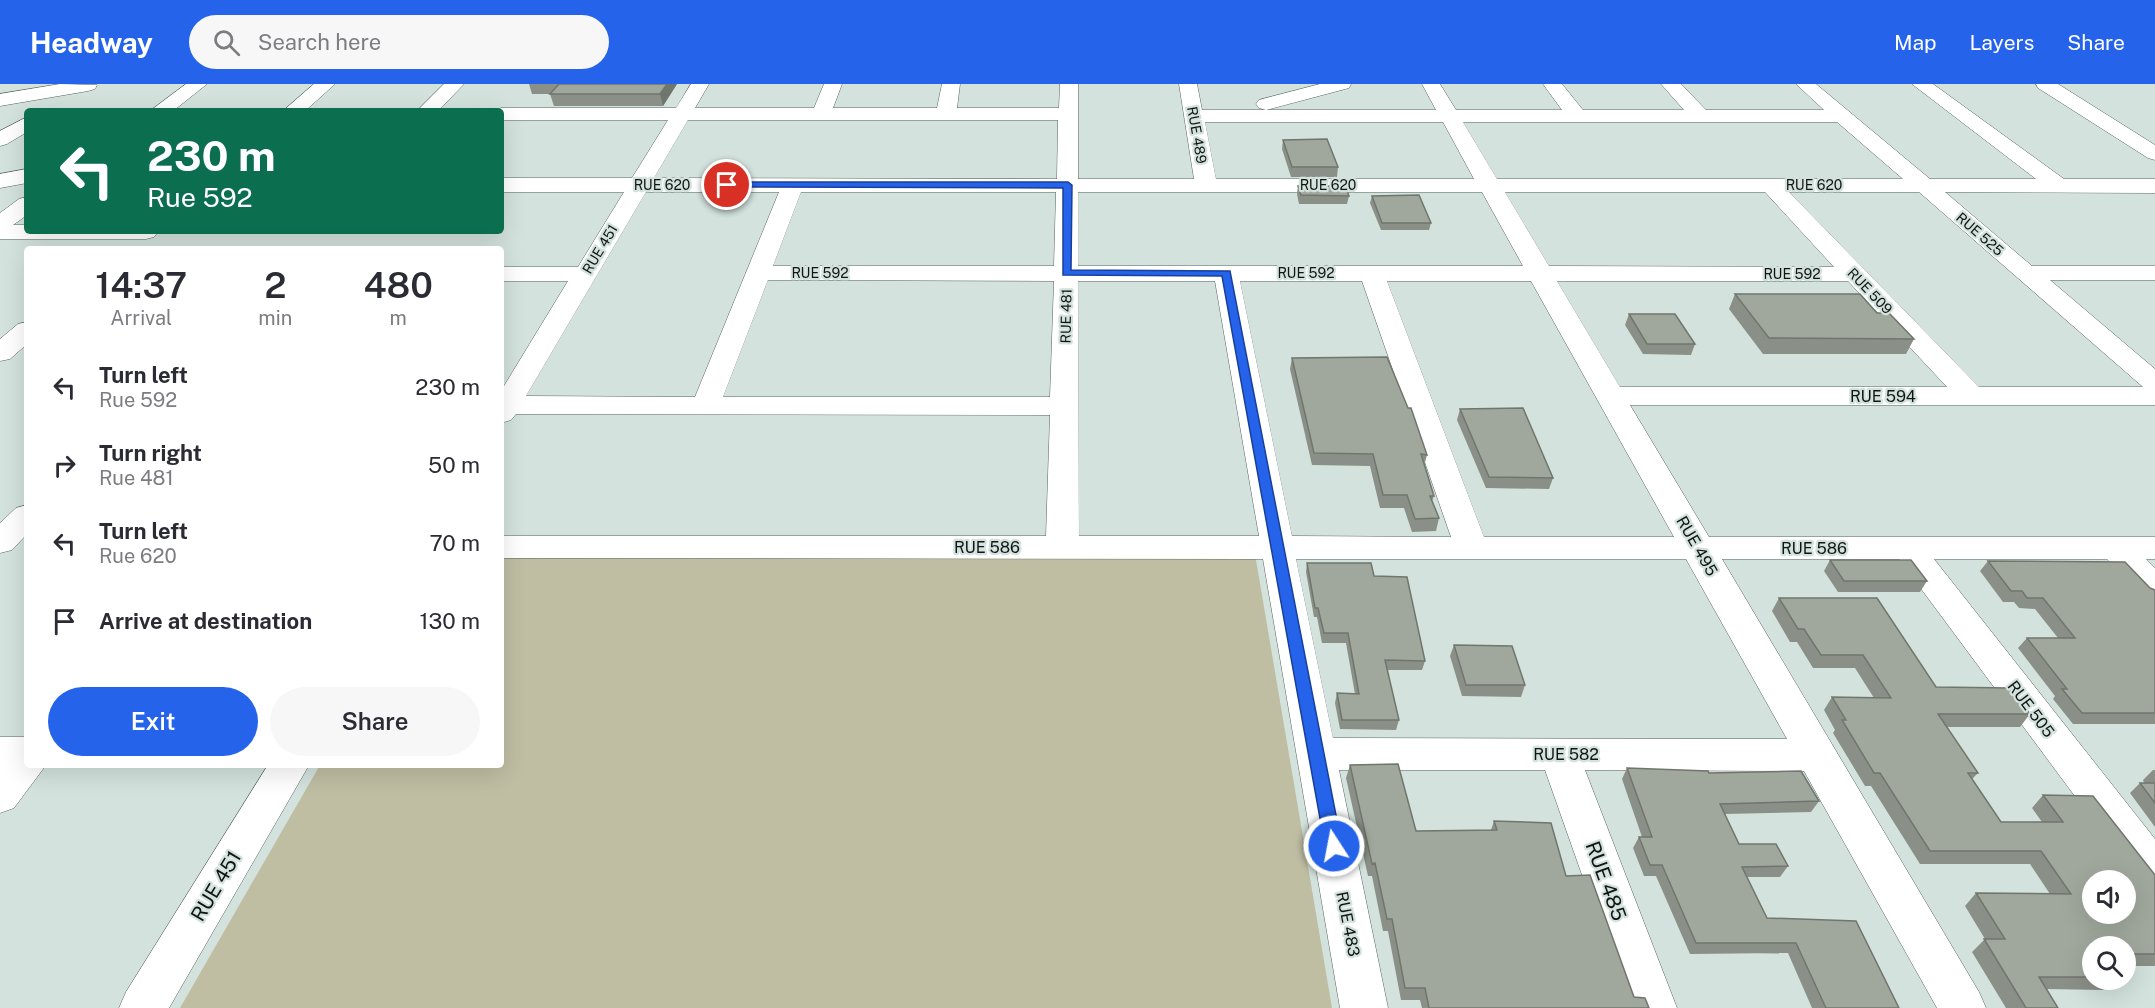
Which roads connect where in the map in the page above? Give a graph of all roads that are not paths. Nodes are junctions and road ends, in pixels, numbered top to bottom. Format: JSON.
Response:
{"nodes":[{"id":1,"x":88,"y":84,"type":"edge"},
{"id":2,"x":198,"y":84,"type":"edge"},
{"id":3,"x":326,"y":84,"type":"edge"},
{"id":4,"x":454,"y":84,"type":"edge"},
{"id":5,"x":700,"y":84,"type":"edge"},
{"id":6,"x":833,"y":84,"type":"edge"},
{"id":7,"x":951,"y":84,"type":"edge"},
{"id":8,"x":1069,"y":84,"type":"edge"},
{"id":9,"x":1188,"y":84,"type":"edge"},
{"id":10,"x":1342,"y":84,"type":"edge"},
{"id":11,"x":1431,"y":84,"type":"edge"},
{"id":12,"x":1552,"y":84,"type":"edge"},
{"id":13,"x":1670,"y":84,"type":"edge"},
{"id":14,"x":1805,"y":84,"type":"edge"},
{"id":15,"x":1921,"y":84,"type":"edge"},
{"id":16,"x":2045,"y":84,"type":"edge"},
{"id":17,"x":0,"y":100,"type":"edge"},
{"id":18,"x":51,"y":108,"type":"edge"},
{"id":19,"x":164,"y":108,"type":"edge"},
{"id":20,"x":297,"y":108,"type":"edge"},
{"id":21,"x":430,"y":108,"type":"edge"},
{"id":22,"x":504,"y":114,"type":"edge"},
{"id":23,"x":682,"y":114,"type":"junction"},
{"id":24,"x":821,"y":114,"type":"junction"},
{"id":25,"x":946,"y":114,"type":"junction"},
{"id":26,"x":1069,"y":114,"type":"junction"},
{"id":27,"x":1199,"y":116,"type":"junction"},
{"id":28,"x":1450,"y":116,"type":"junction"},
{"id":29,"x":1577,"y":116,"type":"junction"},
{"id":30,"x":1701,"y":116,"type":"junction"},
{"id":31,"x":1843,"y":116,"type":"junction"},
{"id":32,"x":24,"y":125,"type":"edge"},
{"id":33,"x":0,"y":140,"type":"edge"},
{"id":34,"x":2155,"y":154,"type":"edge"},
{"id":35,"x":24,"y":177,"type":"edge"},
{"id":36,"x":0,"y":181,"type":"edge"},
{"id":37,"x":504,"y":185,"type":"edge"},
{"id":38,"x":639,"y":185,"type":"junction"},
{"id":39,"x":793,"y":185,"type":"junction"},
{"id":40,"x":1068,"y":185,"type":"junction"},
{"id":41,"x":1206,"y":185,"type":"junction"},
{"id":42,"x":1489,"y":185,"type":"junction"},
{"id":43,"x":1770,"y":185,"type":"junction"},
{"id":44,"x":1924,"y":186,"type":"junction"},
{"id":45,"x":2059,"y":186,"type":"junction"},
{"id":46,"x":2155,"y":186,"type":"edge"},
{"id":47,"x":24,"y":206,"type":"edge"},
{"id":48,"x":0,"y":224,"type":"edge"},
{"id":49,"x":0,"y":232,"type":"edge"},
{"id":50,"x":24,"y":232,"type":"edge"},
{"id":51,"x":144,"y":234,"type":"edge"},
{"id":52,"x":130,"y":246,"type":"edge"},
{"id":53,"x":759,"y":273,"type":"junction"},
{"id":54,"x":1066,"y":273,"type":"junction"},
{"id":55,"x":1226,"y":273,"type":"junction"},
{"id":56,"x":1372,"y":273,"type":"junction"},
{"id":57,"x":2026,"y":273,"type":"junction"},
{"id":58,"x":2155,"y":273,"type":"edge"},
{"id":59,"x":504,"y":274,"type":"edge"},
{"id":60,"x":585,"y":274,"type":"junction"},
{"id":61,"x":1540,"y":274,"type":"junction"},
{"id":62,"x":1854,"y":274,"type":"junction"},
{"id":63,"x":24,"y":333,"type":"edge"},
{"id":64,"x":0,"y":353,"type":"edge"},
{"id":65,"x":2155,"y":383,"type":"edge"},
{"id":66,"x":1610,"y":396,"type":"junction"},
{"id":67,"x":1971,"y":396,"type":"junction"},
{"id":68,"x":2155,"y":396,"type":"edge"},
{"id":69,"x":706,"y":405,"type":"junction"},
{"id":70,"x":1064,"y":406,"type":"junction"},
{"id":71,"x":504,"y":410,"type":"edge"},
{"id":72,"x":24,"y":518,"type":"edge"},
{"id":73,"x":0,"y":544,"type":"edge"},
{"id":74,"x":24,"y":546,"type":"edge"},
{"id":75,"x":504,"y":547,"type":"edge"},
{"id":76,"x":1062,"y":547,"type":"junction"},
{"id":77,"x":1278,"y":548,"type":"junction"},
{"id":78,"x":1472,"y":548,"type":"junction"},
{"id":79,"x":1697,"y":548,"type":"junction"},
{"id":80,"x":1908,"y":548,"type":"junction"},
{"id":81,"x":2116,"y":548,"type":"junction"},
{"id":82,"x":2155,"y":548,"type":"edge"},
{"id":83,"x":2155,"y":589,"type":"edge"},
{"id":84,"x":0,"y":753,"type":"edge"},
{"id":85,"x":24,"y":753,"type":"edge"},
{"id":86,"x":1316,"y":754,"type":"junction"},
{"id":87,"x":1558,"y":754,"type":"junction"},
{"id":88,"x":1816,"y":755,"type":"junction"},
{"id":89,"x":24,"y":766,"type":"edge"},
{"id":90,"x":287,"y":768,"type":"edge"},
{"id":91,"x":0,"y":796,"type":"edge"},
{"id":92,"x":2155,"y":871,"type":"edge"},
{"id":93,"x":143,"y":1008,"type":"edge"},
{"id":94,"x":1364,"y":1008,"type":"edge"},
{"id":95,"x":1653,"y":1008,"type":"edge"},
{"id":96,"x":1962,"y":1008,"type":"edge"}],
"edges":[{"from":1,"to":17,"type":"street"},
{"from":1,"to":18,"type":"street"},
{"from":2,"to":19,"type":"street"},
{"from":3,"to":20,"type":"street"},
{"from":4,"to":21,"type":"street"},
{"from":5,"to":23,"type":"street","name":"RUE 451"},
{"from":6,"to":24,"type":"street"},
{"from":7,"to":25,"type":"street"},
{"from":8,"to":26,"type":"street","name":"RUE 481"},
{"from":9,"to":27,"type":"street","name":"RUE 489"},
{"from":10,"to":27,"type":"street"},
{"from":11,"to":28,"type":"street","name":"RUE 495"},
{"from":12,"to":29,"type":"street"},
{"from":13,"to":30,"type":"street"},
{"from":14,"to":31,"type":"street","name":"RUE 525"},
{"from":15,"to":45,"type":"street"},
{"from":16,"to":34,"type":"street"},
{"from":22,"to":23,"type":"street"},
{"from":23,"to":24,"type":"street"},
{"from":23,"to":38,"type":"street","name":"RUE 451"},
{"from":24,"to":25,"type":"street"},
{"from":25,"to":26,"type":"street"},
{"from":26,"to":40,"type":"street","name":"RUE 481"},
{"from":27,"to":28,"type":"street"},
{"from":27,"to":41,"type":"street","name":"RUE 489"},
{"from":28,"to":29,"type":"street"},
{"from":28,"to":42,"type":"street","name":"RUE 495"},
{"from":29,"to":30,"type":"street"},
{"from":30,"to":31,"type":"street"},
{"from":31,"to":44,"type":"street","name":"RUE 525"},
{"from":32,"to":33,"type":"street"},
{"from":35,"to":36,"type":"street"},
{"from":37,"to":38,"type":"street","name":"RUE 620"},
{"from":38,"to":39,"type":"street","name":"RUE 620"},
{"from":38,"to":60,"type":"street","name":"RUE 451"},
{"from":39,"to":40,"type":"street","name":"RUE 620"},
{"from":39,"to":53,"type":"street"},
{"from":40,"to":41,"type":"street","name":"RUE 620"},
{"from":40,"to":54,"type":"street","name":"RUE 481"},
{"from":41,"to":42,"type":"street","name":"RUE 620"},
{"from":42,"to":43,"type":"street","name":"RUE 620"},
{"from":42,"to":61,"type":"street","name":"RUE 495"},
{"from":43,"to":44,"type":"street","name":"RUE 620"},
{"from":43,"to":62,"type":"street","name":"RUE 509"},
{"from":44,"to":45,"type":"street","name":"RUE 620"},
{"from":44,"to":57,"type":"street","name":"RUE 525"},
{"from":45,"to":46,"type":"street","name":"RUE 620"},
{"from":47,"to":48,"type":"street"},
{"from":49,"to":50,"type":"street"},
{"from":51,"to":52,"type":"street"},
{"from":53,"to":54,"type":"street","name":"RUE 592"},
{"from":53,"to":69,"type":"street"},
{"from":54,"to":55,"type":"street","name":"RUE 592"},
{"from":54,"to":70,"type":"street","name":"RUE 481"},
{"from":55,"to":56,"type":"street","name":"RUE 592"},
{"from":55,"to":77,"type":"street","name":"RUE 483"},
{"from":56,"to":61,"type":"street","name":"RUE 592"},
{"from":56,"to":78,"type":"street"},
{"from":57,"to":58,"type":"street"},
{"from":57,"to":65,"type":"street","name":"RUE 525"},
{"from":59,"to":60,"type":"street"},
{"from":60,"to":71,"type":"street","name":"RUE 451"},
{"from":61,"to":62,"type":"street","name":"RUE 592"},
{"from":61,"to":66,"type":"street","name":"RUE 495"},
{"from":62,"to":67,"type":"street","name":"RUE 509"},
{"from":63,"to":64,"type":"street"},
{"from":66,"to":67,"type":"street","name":"RUE 594"},
{"from":66,"to":79,"type":"street","name":"RUE 495"},
{"from":67,"to":68,"type":"street","name":"RUE 594"},
{"from":69,"to":70,"type":"street"},
{"from":69,"to":71,"type":"street"},
{"from":70,"to":76,"type":"street","name":"RUE 481"},
{"from":72,"to":73,"type":"street"},
{"from":73,"to":74,"type":"street"},
{"from":75,"to":76,"type":"street","name":"RUE 586"},
{"from":76,"to":77,"type":"street","name":"RUE 586"},
{"from":77,"to":78,"type":"street","name":"RUE 586"},
{"from":77,"to":86,"type":"street","name":"RUE 483"},
{"from":78,"to":79,"type":"street","name":"RUE 586"},
{"from":79,"to":80,"type":"street","name":"RUE 586"},
{"from":79,"to":88,"type":"street","name":"RUE 495"},
{"from":80,"to":81,"type":"street","name":"RUE 586"},
{"from":80,"to":92,"type":"street","name":"RUE 505"},
{"from":81,"to":82,"type":"street","name":"RUE 586"},
{"from":81,"to":83,"type":"street"},
{"from":84,"to":85,"type":"street"},
{"from":86,"to":87,"type":"street","name":"RUE 582"},
{"from":86,"to":94,"type":"street","name":"RUE 483"},
{"from":87,"to":88,"type":"street","name":"RUE 582"},
{"from":87,"to":95,"type":"street","name":"RUE 485"},
{"from":88,"to":96,"type":"street","name":"RUE 495"},
{"from":89,"to":91,"type":"street"},
{"from":90,"to":93,"type":"street","name":"RUE 451"}]}
